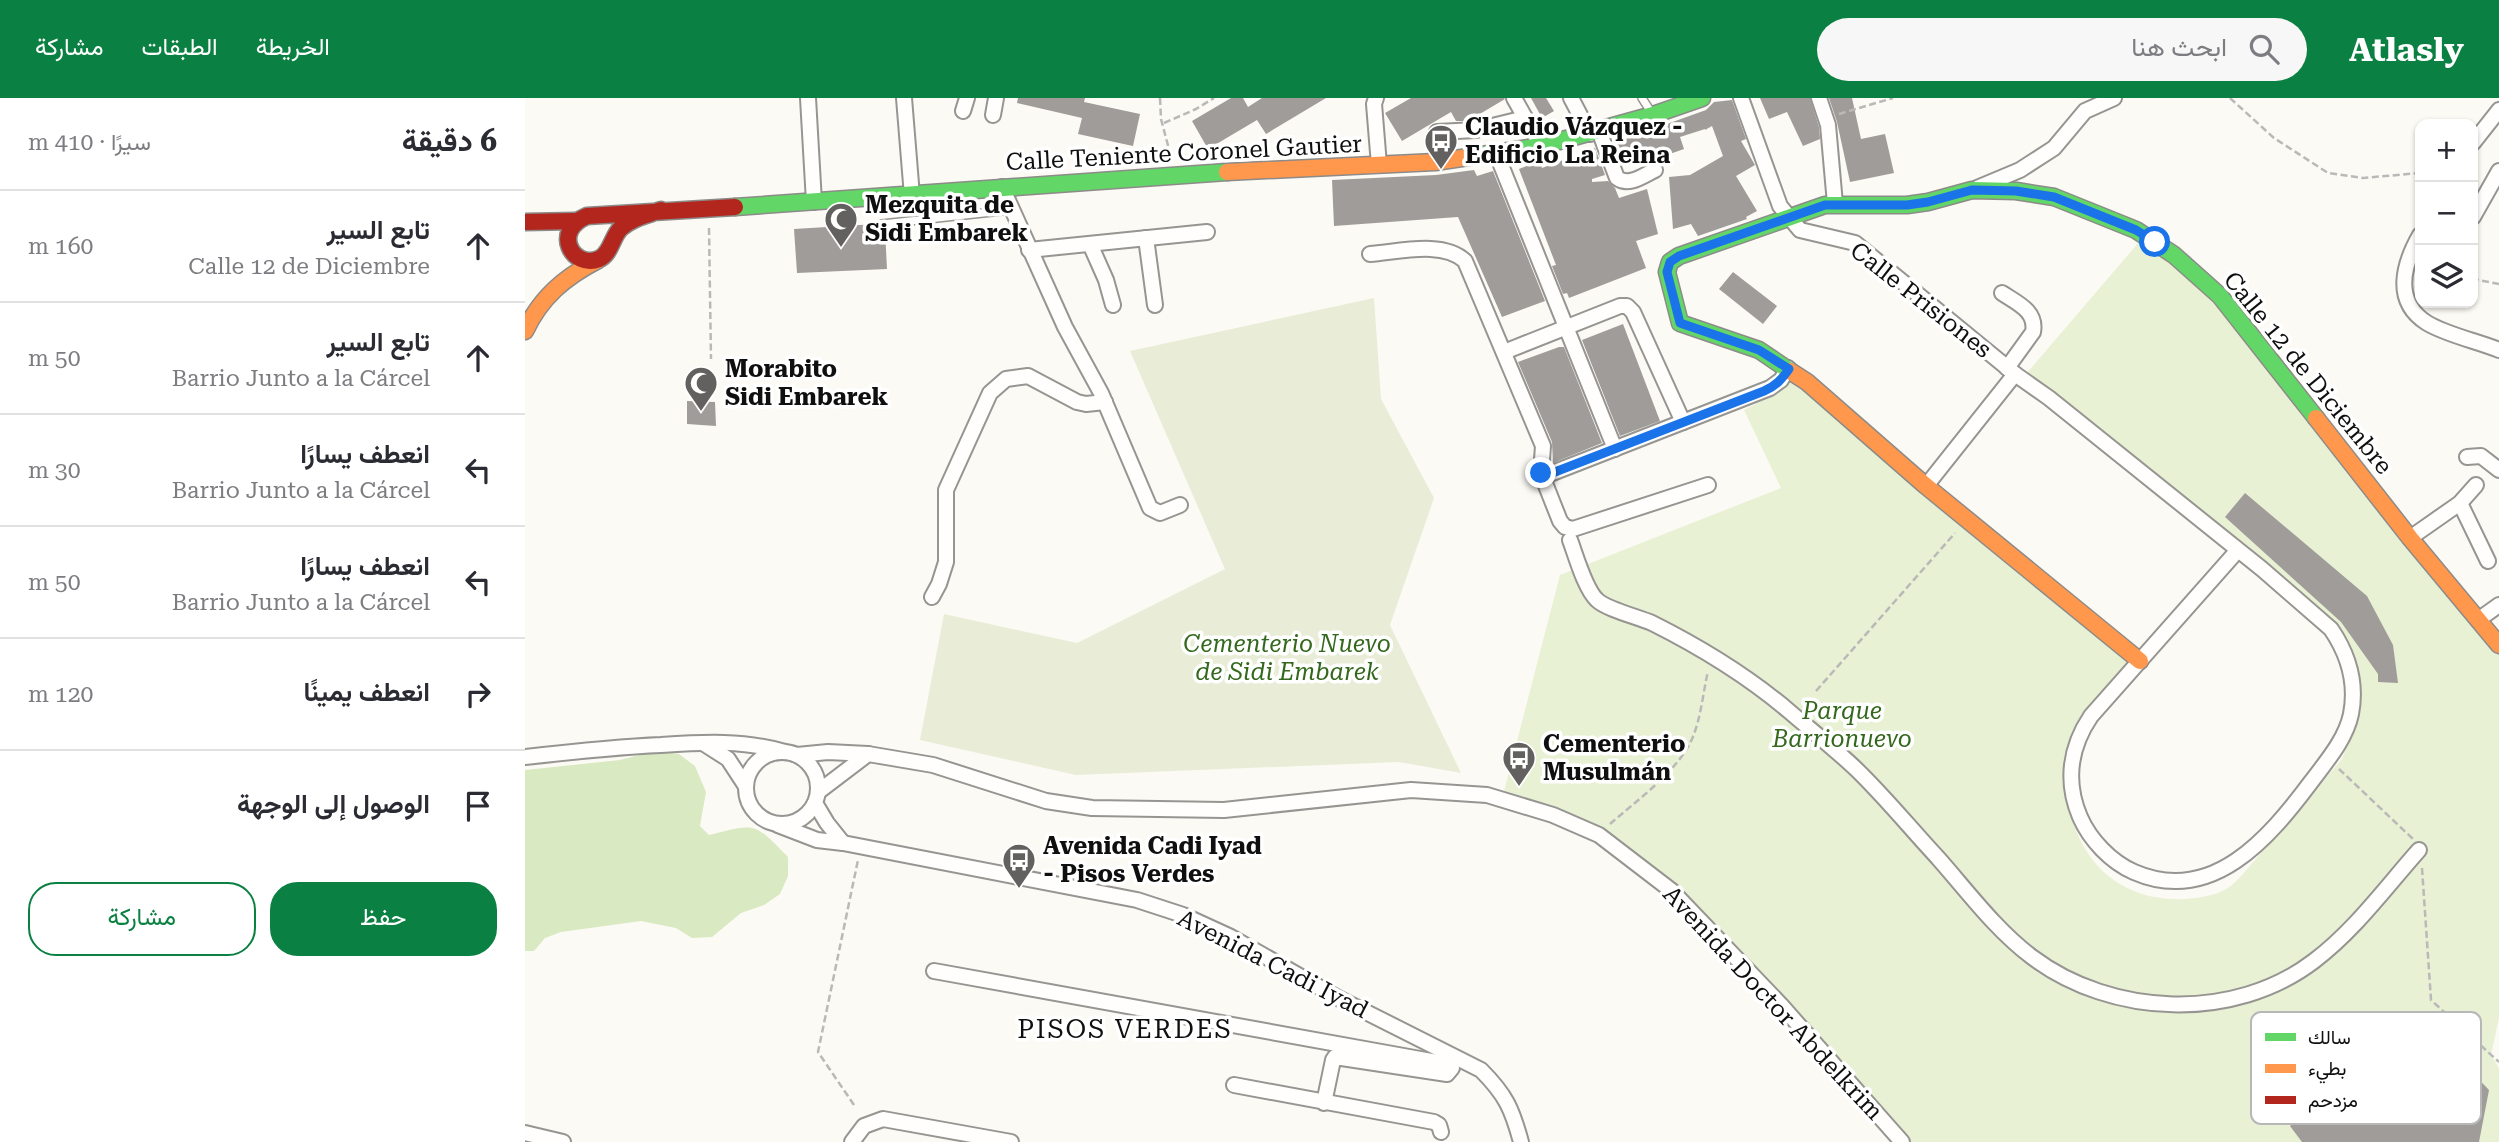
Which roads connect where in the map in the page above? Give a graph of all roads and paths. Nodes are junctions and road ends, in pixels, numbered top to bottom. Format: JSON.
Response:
{"nodes":[{"id":1,"x":808,"y":98,"type":"edge"},
{"id":2,"x":904,"y":98,"type":"edge"},
{"id":3,"x":996,"y":98,"type":"edge"},
{"id":4,"x":1160,"y":98,"type":"edge"},
{"id":5,"x":1214,"y":98,"type":"edge"},
{"id":6,"x":1376,"y":98,"type":"edge"},
{"id":7,"x":1514,"y":98,"type":"edge"},
{"id":8,"x":1571,"y":98,"type":"edge"},
{"id":9,"x":1642,"y":98,"type":"edge"},
{"id":10,"x":1702,"y":98,"type":"edge"},
{"id":11,"x":1741,"y":98,"type":"edge"},
{"id":12,"x":1819,"y":98,"type":"edge"},
{"id":13,"x":1893,"y":98,"type":"edge"},
{"id":14,"x":2114,"y":98,"type":"edge"},
{"id":15,"x":2229,"y":98,"type":"edge"},
{"id":16,"x":2499,"y":110,"type":"edge"},
{"id":17,"x":993,"y":115,"type":"dead end"},
{"id":18,"x":1653,"y":115,"type":"junction"},
{"id":19,"x":1525,"y":118,"type":"junction"},
{"id":20,"x":1826,"y":118,"type":"junction"},
{"id":21,"x":1162,"y":124,"type":"junction"},
{"id":22,"x":1437,"y":132,"type":"dead end"},
{"id":23,"x":1595,"y":132,"type":"junction"},
{"id":24,"x":2478,"y":137,"type":"edge"},
{"id":25,"x":1541,"y":146,"type":"junction"},
{"id":26,"x":1497,"y":155,"type":"junction"},
{"id":27,"x":1379,"y":165,"type":"junction"},
{"id":28,"x":1655,"y":170,"type":"dead end"},
{"id":29,"x":2499,"y":171,"type":"edge"},
{"id":30,"x":2415,"y":173,"type":"edge"},
{"id":31,"x":1160,"y":175,"type":"junction"},
{"id":32,"x":1002,"y":187,"type":"junction"},
{"id":33,"x":1972,"y":190,"type":"junction"},
{"id":34,"x":912,"y":195,"type":"junction"},
{"id":35,"x":814,"y":202,"type":"junction"},
{"id":36,"x":1835,"y":204,"type":"junction"},
{"id":37,"x":709,"y":207,"type":"junction"},
{"id":38,"x":2478,"y":208,"type":"edge"},
{"id":39,"x":1012,"y":210,"type":"junction"},
{"id":40,"x":661,"y":211,"type":"junction"},
{"id":41,"x":593,"y":216,"type":"junction"},
{"id":42,"x":1787,"y":217,"type":"junction"},
{"id":43,"x":530,"y":221,"type":"edge"},
{"id":44,"x":575,"y":221,"type":"junction"},
{"id":45,"x":882,"y":224,"type":"dead end"},
{"id":46,"x":1207,"y":232,"type":"dead end"},
{"id":47,"x":1146,"y":238,"type":"junction"},
{"id":48,"x":613,"y":240,"type":"junction"},
{"id":49,"x":1090,"y":244,"type":"junction"},
{"id":50,"x":2415,"y":244,"type":"edge"},
{"id":51,"x":568,"y":245,"type":"junction"},
{"id":52,"x":1029,"y":250,"type":"junction"},
{"id":53,"x":1370,"y":254,"type":"dead end"},
{"id":54,"x":598,"y":260,"type":"junction"},
{"id":55,"x":2478,"y":280,"type":"edge"},
{"id":56,"x":2499,"y":284,"type":"edge"},
{"id":57,"x":554,"y":287,"type":"junction"},
{"id":58,"x":2003,"y":293,"type":"dead end"},
{"id":59,"x":1113,"y":305,"type":"dead end"},
{"id":60,"x":1155,"y":305,"type":"dead end"},
{"id":61,"x":1566,"y":326,"type":"junction"},
{"id":62,"x":525,"y":331,"type":"edge"},
{"id":63,"x":2499,"y":350,"type":"edge"},
{"id":64,"x":1504,"y":352,"type":"junction"},
{"id":65,"x":711,"y":359,"type":"dead end"},
{"id":66,"x":1789,"y":369,"type":"junction"},
{"id":67,"x":2011,"y":371,"type":"junction"},
{"id":68,"x":1105,"y":402,"type":"junction"},
{"id":69,"x":1683,"y":422,"type":"junction"},
{"id":70,"x":1615,"y":449,"type":"junction"},
{"id":71,"x":2467,"y":457,"type":"dead end"},
{"id":72,"x":2499,"y":470,"type":"edge"},
{"id":73,"x":1542,"y":477,"type":"junction"},
{"id":74,"x":1708,"y":485,"type":"dead end"},
{"id":75,"x":2476,"y":485,"type":"dead end"},
{"id":76,"x":1926,"y":486,"type":"junction"},
{"id":77,"x":2460,"y":503,"type":"junction"},
{"id":78,"x":1180,"y":505,"type":"dead end"},
{"id":79,"x":1967,"y":519,"type":"junction"},
{"id":80,"x":2410,"y":538,"type":"junction"},
{"id":81,"x":1570,"y":540,"type":"dead end"},
{"id":82,"x":2238,"y":550,"type":"junction"},
{"id":83,"x":2489,"y":561,"type":"dead end"},
{"id":84,"x":932,"y":597,"type":"dead end"},
{"id":85,"x":2499,"y":605,"type":"edge"},
{"id":86,"x":2478,"y":620,"type":"junction"},
{"id":87,"x":2499,"y":645,"type":"edge"},
{"id":88,"x":1711,"y":657,"type":"junction"},
{"id":89,"x":2140,"y":661,"type":"junction"},
{"id":90,"x":1816,"y":691,"type":"dead end"},
{"id":91,"x":702,"y":742,"type":"junction"},
{"id":92,"x":791,"y":753,"type":"junction"},
{"id":93,"x":868,"y":754,"type":"junction"},
{"id":94,"x":525,"y":757,"type":"edge"},
{"id":95,"x":2328,"y":759,"type":"junction"},
{"id":96,"x":745,"y":785,"type":"junction"},
{"id":97,"x":817,"y":798,"type":"junction"},
{"id":98,"x":778,"y":825,"type":"junction"},
{"id":99,"x":1599,"y":835,"type":"junction"},
{"id":100,"x":843,"y":842,"type":"junction"},
{"id":101,"x":860,"y":846,"type":"junction"},
{"id":102,"x":2419,"y":850,"type":"junction"},
{"id":103,"x":934,"y":971,"type":"dead end"},
{"id":104,"x":2444,"y":1012,"type":"edge"},
{"id":105,"x":2481,"y":1046,"type":"edge"},
{"id":106,"x":2499,"y":1062,"type":"edge"},
{"id":107,"x":1234,"y":1085,"type":"dead end"},
{"id":108,"x":1324,"y":1103,"type":"junction"},
{"id":109,"x":854,"y":1105,"type":"dead end"},
{"id":110,"x":1441,"y":1132,"type":"dead end"},
{"id":111,"x":525,"y":1133,"type":"edge"},
{"id":112,"x":966,"y":1138,"type":"edge"},
{"id":113,"x":563,"y":1142,"type":"edge"},
{"id":114,"x":852,"y":1142,"type":"edge"},
{"id":115,"x":1011,"y":1142,"type":"edge"},
{"id":116,"x":1519,"y":1142,"type":"edge"},
{"id":117,"x":1902,"y":1142,"type":"edge"}],
"edges":[{"from":1,"to":35,"type":"street"},
{"from":2,"to":34,"type":"street"},
{"from":3,"to":17,"type":"street"},
{"from":4,"to":21,"type":"path"},
{"from":5,"to":21,"type":"path"},
{"from":6,"to":27,"type":"street"},
{"from":7,"to":19,"type":"street"},
{"from":8,"to":23,"type":"street"},
{"from":9,"to":18,"type":"lane"},
{"from":10,"to":18,"type":"street","name":"Calle Teniente Coronel Gautier"},
{"from":11,"to":42,"type":"street"},
{"from":12,"to":20,"type":"street"},
{"from":13,"to":20,"type":"path"},
{"from":14,"to":33,"type":"street"},
{"from":15,"to":30,"type":"path"},
{"from":16,"to":24,"type":"street"},
{"from":18,"to":23,"type":"street","name":"Calle Teniente Coronel Gautier"},
{"from":19,"to":22,"type":"street"},
{"from":19,"to":25,"type":"street"},
{"from":20,"to":36,"type":"street"},
{"from":21,"to":31,"type":"path"},
{"from":23,"to":25,"type":"street","name":"Calle Teniente Coronel Gautier"},
{"from":23,"to":28,"type":"street"},
{"from":25,"to":26,"type":"street","name":"Calle Teniente Coronel Gautier"},
{"from":26,"to":27,"type":"street","name":"Calle Teniente Coronel Gautier"},
{"from":26,"to":61,"type":"street"},
{"from":27,"to":31,"type":"street","name":"Calle Teniente Coronel Gautier"},
{"from":29,"to":38,"type":"street"},
{"from":31,"to":32,"type":"street","name":"Calle Teniente Coronel Gautier"},
{"from":32,"to":34,"type":"street","name":"Calle Teniente Coronel Gautier"},
{"from":32,"to":39,"type":"street"},
{"from":33,"to":36,"type":"street","name":"Calle 12 de Diciembre"},
{"from":33,"to":80,"type":"street","name":"Calle 12 de Diciembre"},
{"from":34,"to":35,"type":"street","name":"Calle Teniente Coronel Gautier"},
{"from":35,"to":37,"type":"street","name":"Calle Teniente Coronel Gautier"},
{"from":36,"to":42,"type":"street","name":"Calle 12 de Diciembre"},
{"from":37,"to":40,"type":"street","name":"Calle Teniente Coronel Gautier"},
{"from":37,"to":65,"type":"path"},
{"from":39,"to":45,"type":"lane"},
{"from":39,"to":52,"type":"street"},
{"from":40,"to":41,"type":"street","name":"Calle Teniente Coronel Gautier"},
{"from":40,"to":48,"type":"street","name":"Calle Teniente Coronel Gautier"},
{"from":41,"to":44,"type":"street"},
{"from":41,"to":48,"type":"street"},
{"from":42,"to":66,"type":"street","name":"Calle 12 de Diciembre"},
{"from":42,"to":67,"type":"street","name":"Calle Prisiones"},
{"from":43,"to":44,"type":"street"},
{"from":43,"to":51,"type":"street"},
{"from":44,"to":51,"type":"street"},
{"from":46,"to":47,"type":"street"},
{"from":47,"to":49,"type":"street"},
{"from":47,"to":60,"type":"street"},
{"from":48,"to":54,"type":"street"},
{"from":49,"to":52,"type":"street"},
{"from":49,"to":59,"type":"street"},
{"from":50,"to":63,"type":"street"},
{"from":51,"to":54,"type":"street"},
{"from":51,"to":57,"type":"street"},
{"from":52,"to":68,"type":"street"},
{"from":53,"to":64,"type":"street"},
{"from":54,"to":57,"type":"street"},
{"from":55,"to":56,"type":"path"},
{"from":57,"to":62,"type":"street"},
{"from":58,"to":67,"type":"street"},
{"from":61,"to":64,"type":"street"},
{"from":61,"to":69,"type":"street"},
{"from":61,"to":70,"type":"street"},
{"from":64,"to":73,"type":"street"},
{"from":66,"to":69,"type":"street"},
{"from":66,"to":76,"type":"street"},
{"from":67,"to":76,"type":"street"},
{"from":67,"to":82,"type":"street","name":"Calle Prisiones"},
{"from":68,"to":78,"type":"street"},
{"from":68,"to":84,"type":"street"},
{"from":69,"to":70,"type":"street"},
{"from":70,"to":73,"type":"street"},
{"from":71,"to":72,"type":"street"},
{"from":73,"to":74,"type":"street"},
{"from":75,"to":77,"type":"street"},
{"from":76,"to":79,"type":"street"},
{"from":77,"to":80,"type":"street"},
{"from":77,"to":83,"type":"street"},
{"from":79,"to":89,"type":"street"},
{"from":79,"to":90,"type":"path"},
{"from":80,"to":86,"type":"street","name":"Calle 12 de Diciembre"},
{"from":81,"to":88,"type":"street"},
{"from":82,"to":89,"type":"street","name":"Calle Prisiones"},
{"from":82,"to":95,"type":"street","name":"Calle Prisiones"},
{"from":85,"to":86,"type":"street"},
{"from":86,"to":87,"type":"street","name":"Calle 12 de Diciembre"},
{"from":88,"to":99,"type":"path"},
{"from":88,"to":102,"type":"street"},
{"from":89,"to":95,"type":"street","name":"Calle Prisiones"},
{"from":91,"to":92,"type":"street","name":"Avenida Doctor Abdelkrim"},
{"from":91,"to":94,"type":"street","name":"Avenida Doctor Abdelkrim"},
{"from":91,"to":96,"type":"street"},
{"from":92,"to":93,"type":"street","name":"Avenida Doctor Abdelkrim"},
{"from":92,"to":96,"type":"street"},
{"from":92,"to":97,"type":"street"},
{"from":93,"to":97,"type":"street"},
{"from":93,"to":99,"type":"street","name":"Avenida Doctor Abdelkrim"},
{"from":95,"to":102,"type":"path"},
{"from":96,"to":98,"type":"street"},
{"from":97,"to":98,"type":"street"},
{"from":97,"to":100,"type":"street"},
{"from":98,"to":100,"type":"street","name":"Avenida Cadi Iyad"},
{"from":99,"to":117,"type":"street","name":"Avenida Doctor Abdelkrim"},
{"from":100,"to":101,"type":"street","name":"Avenida Cadi Iyad"},
{"from":101,"to":109,"type":"path"},
{"from":101,"to":116,"type":"street","name":"Avenida Cadi Iyad"},
{"from":102,"to":104,"type":"path"},
{"from":103,"to":108,"type":"street"},
{"from":105,"to":106,"type":"path"},
{"from":107,"to":108,"type":"street"},
{"from":108,"to":110,"type":"street"},
{"from":111,"to":113,"type":"street"},
{"from":112,"to":114,"type":"street"},
{"from":112,"to":115,"type":"street"}]}
